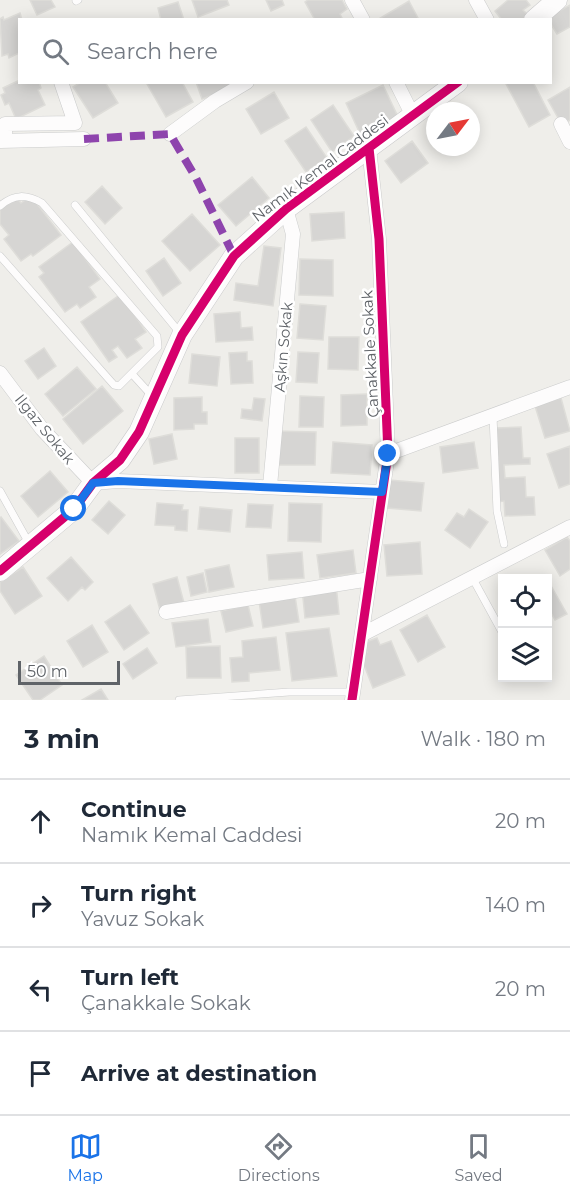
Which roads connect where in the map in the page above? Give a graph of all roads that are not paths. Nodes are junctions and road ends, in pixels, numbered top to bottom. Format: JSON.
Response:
{"nodes":[{"id":1,"x":352,"y":0,"type":"edge"},
{"id":2,"x":476,"y":0,"type":"edge"},
{"id":3,"x":557,"y":0,"type":"edge"},
{"id":4,"x":362,"y":18,"type":"edge"},
{"id":5,"x":486,"y":18,"type":"edge"},
{"id":6,"x":536,"y":18,"type":"edge"},
{"id":7,"x":62,"y":84,"type":"edge"},
{"id":8,"x":244,"y":84,"type":"edge"},
{"id":9,"x":397,"y":84,"type":"edge"},
{"id":10,"x":455,"y":84,"type":"edge"},
{"id":11,"x":413,"y":116,"type":"junction"},
{"id":12,"x":561,"y":124,"type":"dead end"},
{"id":13,"x":170,"y":134,"type":"dead end"},
{"id":14,"x":84,"y":139,"type":"dead end"},
{"id":15,"x":2,"y":141,"type":"edge"},
{"id":16,"x":570,"y":142,"type":"edge"},
{"id":17,"x":369,"y":148,"type":"junction"},
{"id":18,"x":75,"y":205,"type":"dead end"},
{"id":19,"x":0,"y":206,"type":"edge"},
{"id":20,"x":286,"y":209,"type":"junction"},
{"id":21,"x":0,"y":256,"type":"edge"},
{"id":22,"x":182,"y":335,"type":"junction"},
{"id":23,"x":0,"y":373,"type":"edge"},
{"id":24,"x":133,"y":375,"type":"junction"},
{"id":25,"x":570,"y":387,"type":"edge"},
{"id":26,"x":154,"y":399,"type":"junction"},
{"id":27,"x":493,"y":416,"type":"junction"},
{"id":28,"x":388,"y":454,"type":"junction"},
{"id":29,"x":93,"y":483,"type":"junction"},
{"id":30,"x":270,"y":486,"type":"junction"},
{"id":31,"x":0,"y":490,"type":"edge"},
{"id":32,"x":382,"y":492,"type":"junction"},
{"id":33,"x":570,"y":527,"type":"edge"},
{"id":34,"x":504,"y":544,"type":"dead end"},
{"id":35,"x":31,"y":547,"type":"junction"},
{"id":36,"x":0,"y":572,"type":"edge"},
{"id":37,"x":370,"y":579,"type":"junction"},
{"id":38,"x":474,"y":579,"type":"junction"},
{"id":39,"x":166,"y":612,"type":"dead end"},
{"id":40,"x":500,"y":628,"type":"edge"},
{"id":41,"x":363,"y":634,"type":"junction"},
{"id":42,"x":354,"y":696,"type":"edge"},
{"id":43,"x":184,"y":699,"type":"edge"}],
"edges":[{"from":1,"to":4,"type":"street"},
{"from":2,"to":5,"type":"street"},
{"from":3,"to":6,"type":"street"},
{"from":7,"to":15,"type":"street"},
{"from":8,"to":13,"type":"street"},
{"from":9,"to":11,"type":"street"},
{"from":10,"to":11,"type":"street","name":"Namık Kemal Caddesi"},
{"from":11,"to":17,"type":"street","name":"Namık Kemal Caddesi"},
{"from":12,"to":16,"type":"street"},
{"from":14,"to":15,"type":"street"},
{"from":17,"to":20,"type":"street","name":"Namık Kemal Caddesi"},
{"from":17,"to":28,"type":"street","name":"Çanakkale Sokak"},
{"from":18,"to":22,"type":"lane"},
{"from":19,"to":24,"type":"lane"},
{"from":20,"to":22,"type":"street","name":"Namık Kemal Caddesi"},
{"from":20,"to":30,"type":"street","name":"Aşkın Sokak"},
{"from":21,"to":24,"type":"lane"},
{"from":22,"to":26,"type":"street","name":"Namık Kemal Caddesi"},
{"from":23,"to":29,"type":"street","name":"Ilgaz Sokak"},
{"from":24,"to":26,"type":"lane"},
{"from":25,"to":27,"type":"street"},
{"from":26,"to":29,"type":"street","name":"Namık Kemal Caddesi"},
{"from":27,"to":28,"type":"street"},
{"from":27,"to":34,"type":"lane"},
{"from":28,"to":32,"type":"street","name":"Çanakkale Sokak"},
{"from":29,"to":30,"type":"street"},
{"from":29,"to":35,"type":"street","name":"Namık Kemal Caddesi"},
{"from":30,"to":32,"type":"street"},
{"from":31,"to":35,"type":"lane"},
{"from":32,"to":37,"type":"street","name":"Çanakkale Sokak"},
{"from":33,"to":38,"type":"street"},
{"from":35,"to":36,"type":"street","name":"Namık Kemal Caddesi"},
{"from":37,"to":39,"type":"street"},
{"from":37,"to":41,"type":"street","name":"Çanakkale Sokak"},
{"from":38,"to":40,"type":"lane"},
{"from":38,"to":41,"type":"street"},
{"from":41,"to":42,"type":"street","name":"Çanakkale Sokak"},
{"from":42,"to":43,"type":"lane"}]}
